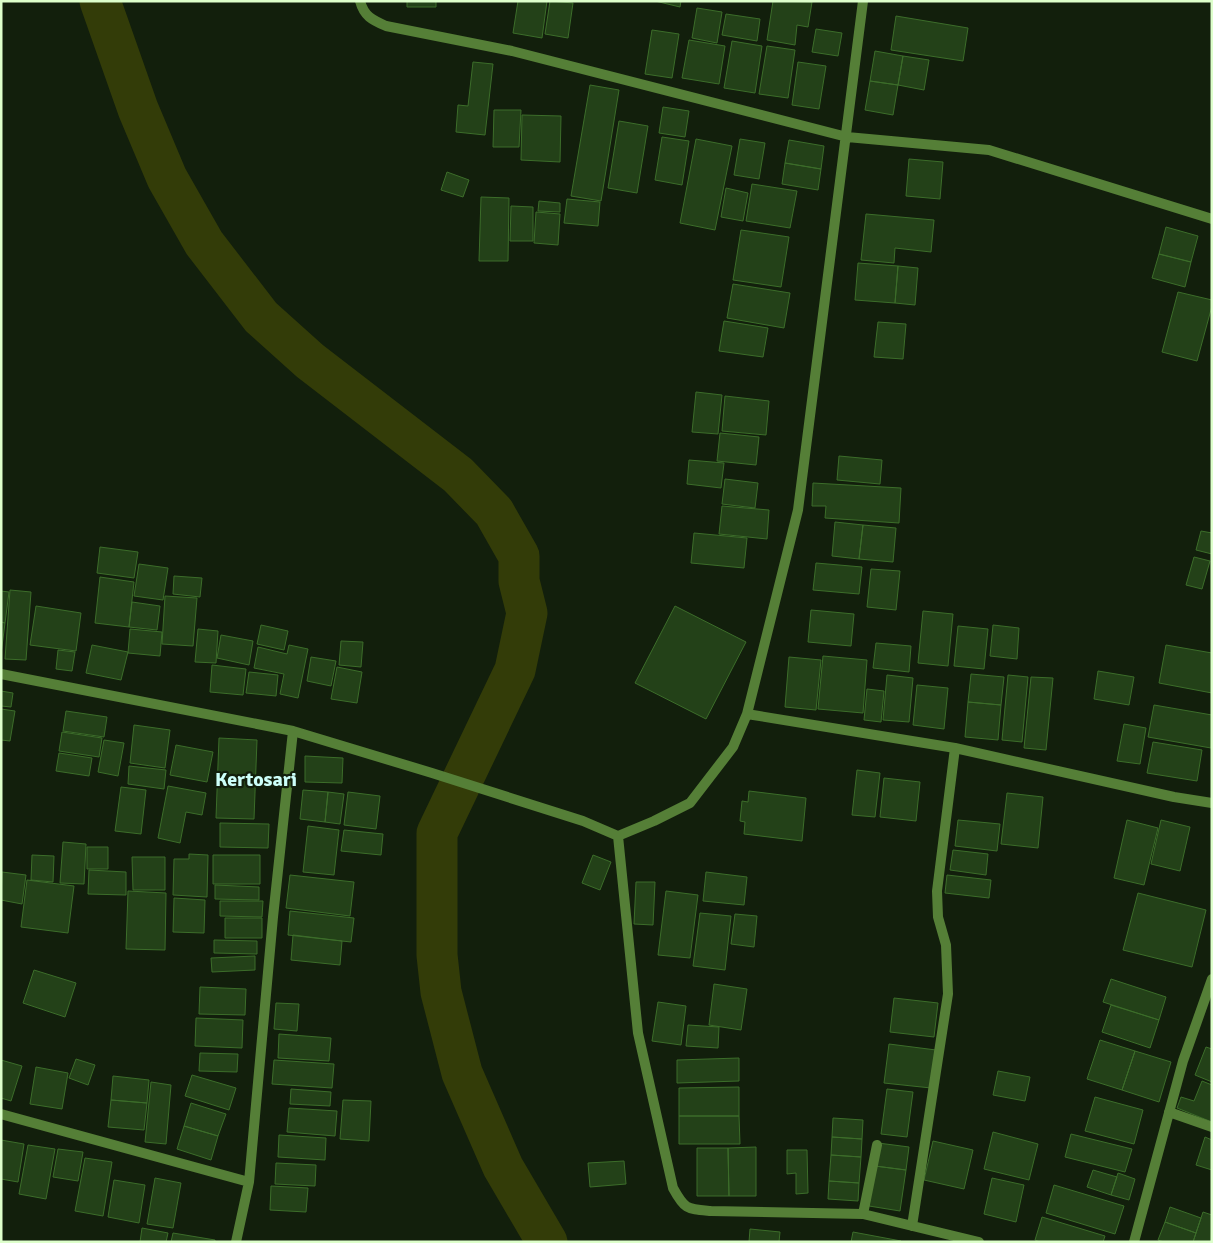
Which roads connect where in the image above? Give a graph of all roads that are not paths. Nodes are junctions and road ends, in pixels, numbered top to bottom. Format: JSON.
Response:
{"nodes":[{"id":1,"x":360,"y":1,"type":"edge"},
{"id":2,"x":863,"y":1,"type":"edge"},
{"id":3,"x":847,"y":137,"type":"junction"},
{"id":4,"x":1212,"y":219,"type":"edge"},
{"id":5,"x":1,"y":674,"type":"edge"},
{"id":6,"x":747,"y":714,"type":"junction"},
{"id":7,"x":293,"y":731,"type":"junction"},
{"id":8,"x":954,"y":748,"type":"junction"},
{"id":9,"x":1212,"y":803,"type":"edge"},
{"id":10,"x":618,"y":836,"type":"junction"},
{"id":11,"x":1212,"y":979,"type":"edge"},
{"id":12,"x":1169,"y":1112,"type":"junction"},
{"id":13,"x":1,"y":1114,"type":"edge"},
{"id":14,"x":1212,"y":1127,"type":"edge"},
{"id":15,"x":877,"y":1145,"type":"dead end"},
{"id":16,"x":249,"y":1182,"type":"junction"},
{"id":17,"x":863,"y":1214,"type":"junction"},
{"id":18,"x":912,"y":1226,"type":"junction"},
{"id":19,"x":236,"y":1242,"type":"edge"},
{"id":20,"x":978,"y":1242,"type":"edge"},
{"id":21,"x":1134,"y":1242,"type":"edge"}],
"edges":[{"from":1,"to":3,"type":"street"},
{"from":2,"to":3,"type":"street"},
{"from":3,"to":4,"type":"street"},
{"from":3,"to":6,"type":"street"},
{"from":5,"to":7,"type":"street"},
{"from":6,"to":8,"type":"street"},
{"from":6,"to":10,"type":"street"},
{"from":7,"to":10,"type":"street"},
{"from":7,"to":16,"type":"street"},
{"from":8,"to":9,"type":"street"},
{"from":8,"to":18,"type":"street"},
{"from":10,"to":17,"type":"street"},
{"from":11,"to":12,"type":"street"},
{"from":12,"to":14,"type":"street"},
{"from":12,"to":21,"type":"street"},
{"from":13,"to":16,"type":"street"},
{"from":15,"to":17,"type":"street"},
{"from":16,"to":19,"type":"street"},
{"from":17,"to":18,"type":"street"},
{"from":18,"to":20,"type":"street"}]}
